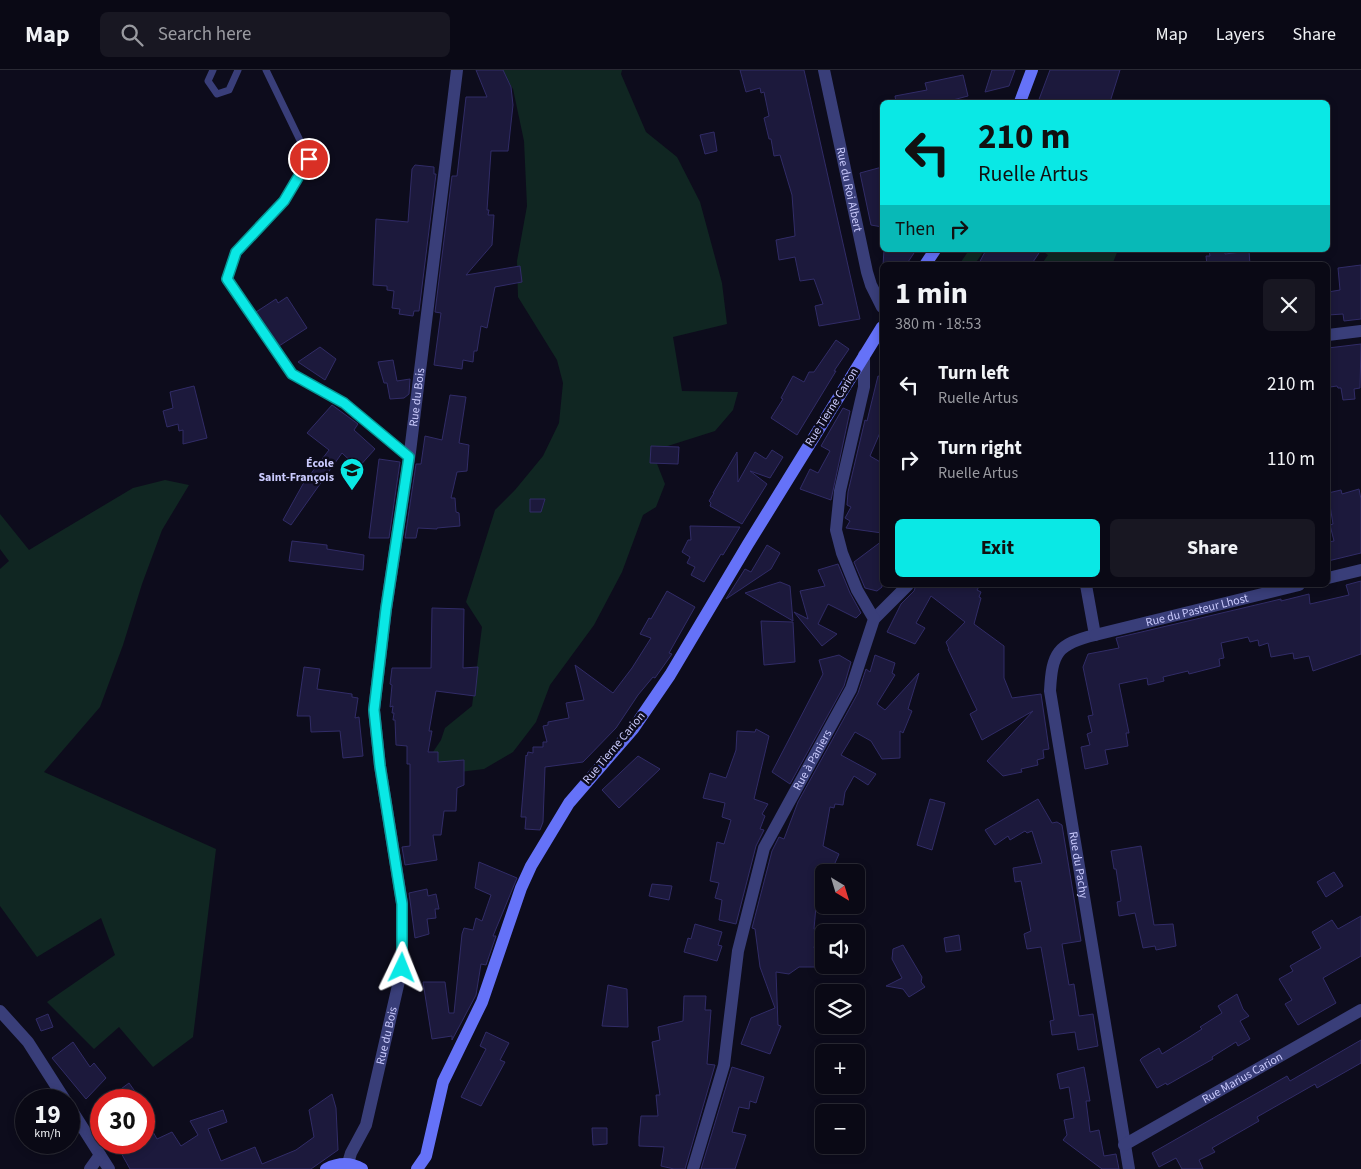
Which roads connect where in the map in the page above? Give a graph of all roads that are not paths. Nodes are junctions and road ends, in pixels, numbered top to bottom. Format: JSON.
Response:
{"nodes":[{"id":1,"x":213,"y":70,"type":"edge"},
{"id":2,"x":238,"y":70,"type":"edge"},
{"id":3,"x":266,"y":70,"type":"edge"},
{"id":4,"x":457,"y":70,"type":"edge"},
{"id":5,"x":824,"y":70,"type":"edge"},
{"id":6,"x":1032,"y":70,"type":"edge"},
{"id":7,"x":1021,"y":100,"type":"edge"},
{"id":8,"x":880,"y":303,"type":"edge"},
{"id":9,"x":880,"y":331,"type":"edge"},
{"id":10,"x":1361,"y":331,"type":"edge"},
{"id":11,"x":1330,"y":335,"type":"edge"},
{"id":12,"x":864,"y":355,"type":"junction"},
{"id":13,"x":409,"y":457,"type":"junction"},
{"id":14,"x":1361,"y":570,"type":"edge"},
{"id":15,"x":1330,"y":578,"type":"edge"},
{"id":16,"x":906,"y":587,"type":"edge"},
{"id":17,"x":1086,"y":587,"type":"edge"},
{"id":18,"x":1291,"y":587,"type":"edge"},
{"id":19,"x":874,"y":619,"type":"junction"},
{"id":20,"x":1095,"y":635,"type":"junction"},
{"id":21,"x":1361,"y":1010,"type":"edge"},
{"id":22,"x":0,"y":1012,"type":"edge"},
{"id":23,"x":58,"y":1089,"type":"edge"},
{"id":24,"x":80,"y":1123,"type":"edge"},
{"id":25,"x":1124,"y":1145,"type":"junction"},
{"id":26,"x":100,"y":1155,"type":"junction"},
{"id":27,"x":348,"y":1163,"type":"junction"},
{"id":28,"x":90,"y":1169,"type":"edge"},
{"id":29,"x":109,"y":1169,"type":"edge"},
{"id":30,"x":326,"y":1169,"type":"edge"},
{"id":31,"x":362,"y":1169,"type":"edge"},
{"id":32,"x":418,"y":1169,"type":"edge"},
{"id":33,"x":693,"y":1169,"type":"edge"},
{"id":34,"x":1129,"y":1169,"type":"edge"}],
"edges":[{"from":1,"to":2,"type":"lane"},
{"from":3,"to":13,"type":"lane"},
{"from":4,"to":13,"type":"street","name":"Rue du Bois"},
{"from":5,"to":8,"type":"street","name":"Rue du Roi Albert"},
{"from":6,"to":7,"type":"street"},
{"from":9,"to":12,"type":"street","name":"Rue Tierne Carion"},
{"from":10,"to":11,"type":"street"},
{"from":12,"to":19,"type":"street"},
{"from":12,"to":32,"type":"street","name":"Rue Tierne Carion"},
{"from":13,"to":27,"type":"street","name":"Rue du Bois"},
{"from":14,"to":15,"type":"street"},
{"from":16,"to":19,"type":"street"},
{"from":17,"to":20,"type":"street"},
{"from":18,"to":20,"type":"street","name":"Rue du Pasteur Lhost"},
{"from":19,"to":33,"type":"street","name":"Rue à Paniers"},
{"from":20,"to":25,"type":"street","name":"Rue du Pachy"},
{"from":21,"to":25,"type":"street","name":"Rue Marius Carion"},
{"from":22,"to":23,"type":"street"},
{"from":24,"to":26,"type":"street"},
{"from":25,"to":34,"type":"street","name":"Rue du Pachy"},
{"from":26,"to":28,"type":"street"},
{"from":26,"to":29,"type":"street"},
{"from":27,"to":30,"type":"street"},
{"from":27,"to":31,"type":"street"}]}
